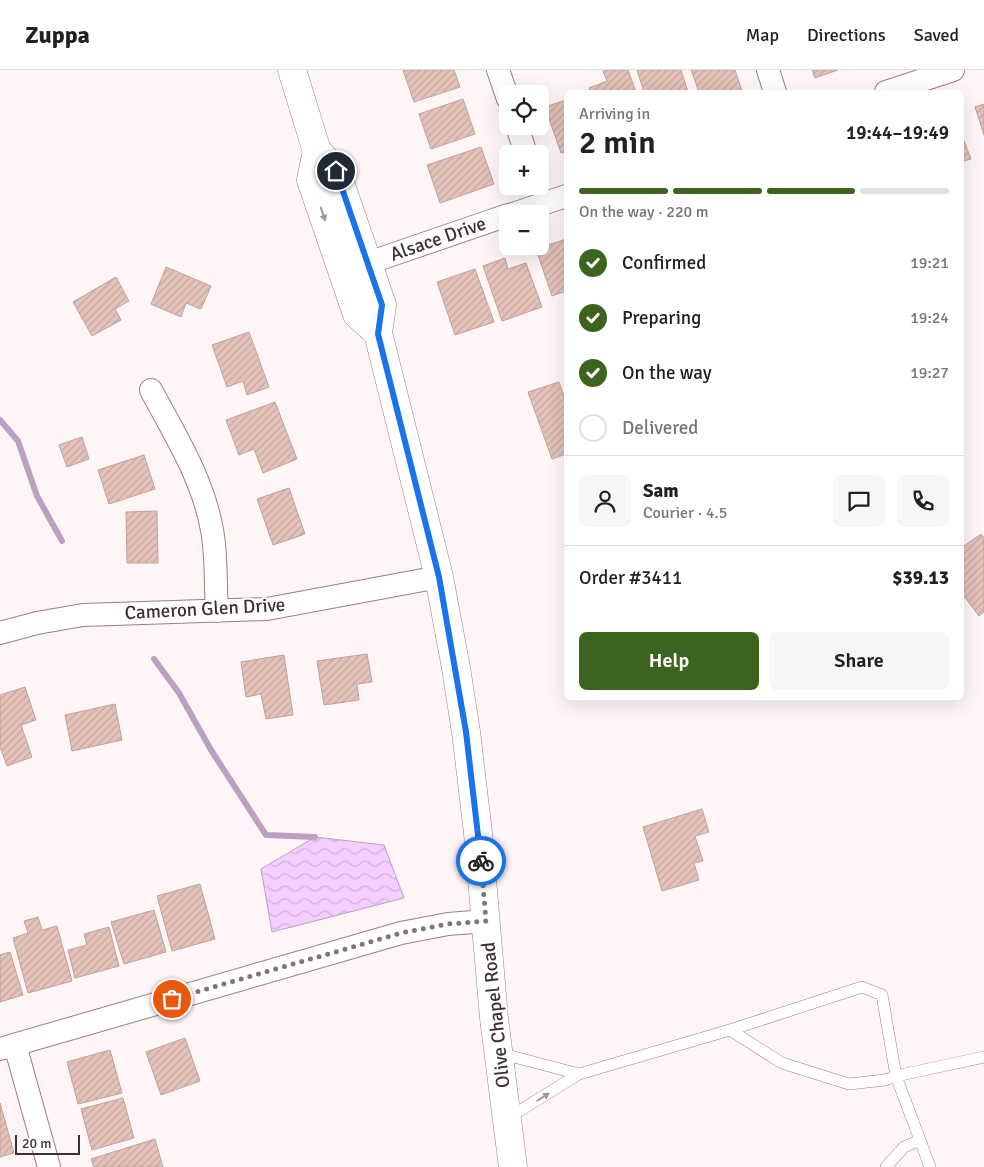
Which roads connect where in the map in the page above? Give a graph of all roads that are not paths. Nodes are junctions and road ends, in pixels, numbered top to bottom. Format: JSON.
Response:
{"nodes":[{"id":1,"x":292,"y":70,"type":"edge"},
{"id":2,"x":498,"y":70,"type":"edge"},
{"id":3,"x":768,"y":70,"type":"edge"},
{"id":4,"x":953,"y":70,"type":"edge"},
{"id":5,"x":503,"y":85,"type":"edge"},
{"id":6,"x":774,"y":90,"type":"edge"},
{"id":7,"x":892,"y":90,"type":"edge"},
{"id":8,"x":317,"y":151,"type":"junction"},
{"id":9,"x":539,"y":195,"type":"edge"},
{"id":10,"x":564,"y":196,"type":"edge"},
{"id":11,"x":525,"y":205,"type":"edge"},
{"id":12,"x":499,"y":219,"type":"edge"},
{"id":13,"x":368,"y":263,"type":"junction"},
{"id":14,"x":378,"y":334,"type":"junction"},
{"id":15,"x":151,"y":390,"type":"dead end"},
{"id":16,"x":439,"y":577,"type":"junction"},
{"id":17,"x":217,"y":610,"type":"junction"},
{"id":18,"x":0,"y":634,"type":"edge"},
{"id":19,"x":486,"y":921,"type":"junction"},
{"id":20,"x":730,"y":1030,"type":"junction"},
{"id":21,"x":7,"y":1047,"type":"edge"},
{"id":22,"x":498,"y":1053,"type":"junction"},
{"id":23,"x":984,"y":1057,"type":"edge"},
{"id":24,"x":579,"y":1074,"type":"junction"},
{"id":25,"x":896,"y":1076,"type":"junction"},
{"id":26,"x":507,"y":1119,"type":"junction"},
{"id":27,"x":920,"y":1140,"type":"junction"},
{"id":28,"x":49,"y":1167,"type":"edge"},
{"id":29,"x":513,"y":1167,"type":"edge"},
{"id":30,"x":886,"y":1167,"type":"edge"},
{"id":31,"x":930,"y":1167,"type":"edge"}],
"edges":[{"from":1,"to":8,"type":"main road","name":"Olive Chapel Road"},
{"from":2,"to":5,"type":"street"},
{"from":3,"to":6,"type":"street"},
{"from":4,"to":7,"type":"street"},
{"from":8,"to":13,"type":"main road","name":"Olive Chapel Road"},
{"from":8,"to":14,"type":"main road","name":"Olive Chapel Road","one_way":true},
{"from":9,"to":10,"type":"street"},
{"from":9,"to":11,"type":"street"},
{"from":12,"to":13,"type":"street","name":"Alsace Drive"},
{"from":13,"to":14,"type":"main road","name":"Olive Chapel Road"},
{"from":14,"to":16,"type":"main road","name":"Olive Chapel Road"},
{"from":15,"to":17,"type":"street"},
{"from":16,"to":17,"type":"street","name":"Cameron Glen Drive"},
{"from":16,"to":19,"type":"main road","name":"Olive Chapel Road"},
{"from":17,"to":18,"type":"street","name":"Cameron Glen Drive"},
{"from":19,"to":21,"type":"street"},
{"from":19,"to":22,"type":"main road","name":"Olive Chapel Road"},
{"from":20,"to":24,"type":"lane"},
{"from":20,"to":25,"type":"lane"},
{"from":20,"to":25,"type":"lane"},
{"from":21,"to":28,"type":"street"},
{"from":22,"to":24,"type":"lane"},
{"from":22,"to":26,"type":"main road","name":"Olive Chapel Road"},
{"from":23,"to":25,"type":"lane"},
{"from":26,"to":24,"type":"lane","one_way":true},
{"from":25,"to":27,"type":"lane"},
{"from":26,"to":29,"type":"main road","name":"Olive Chapel Road"},
{"from":27,"to":30,"type":"lane"},
{"from":27,"to":31,"type":"lane"}]}
